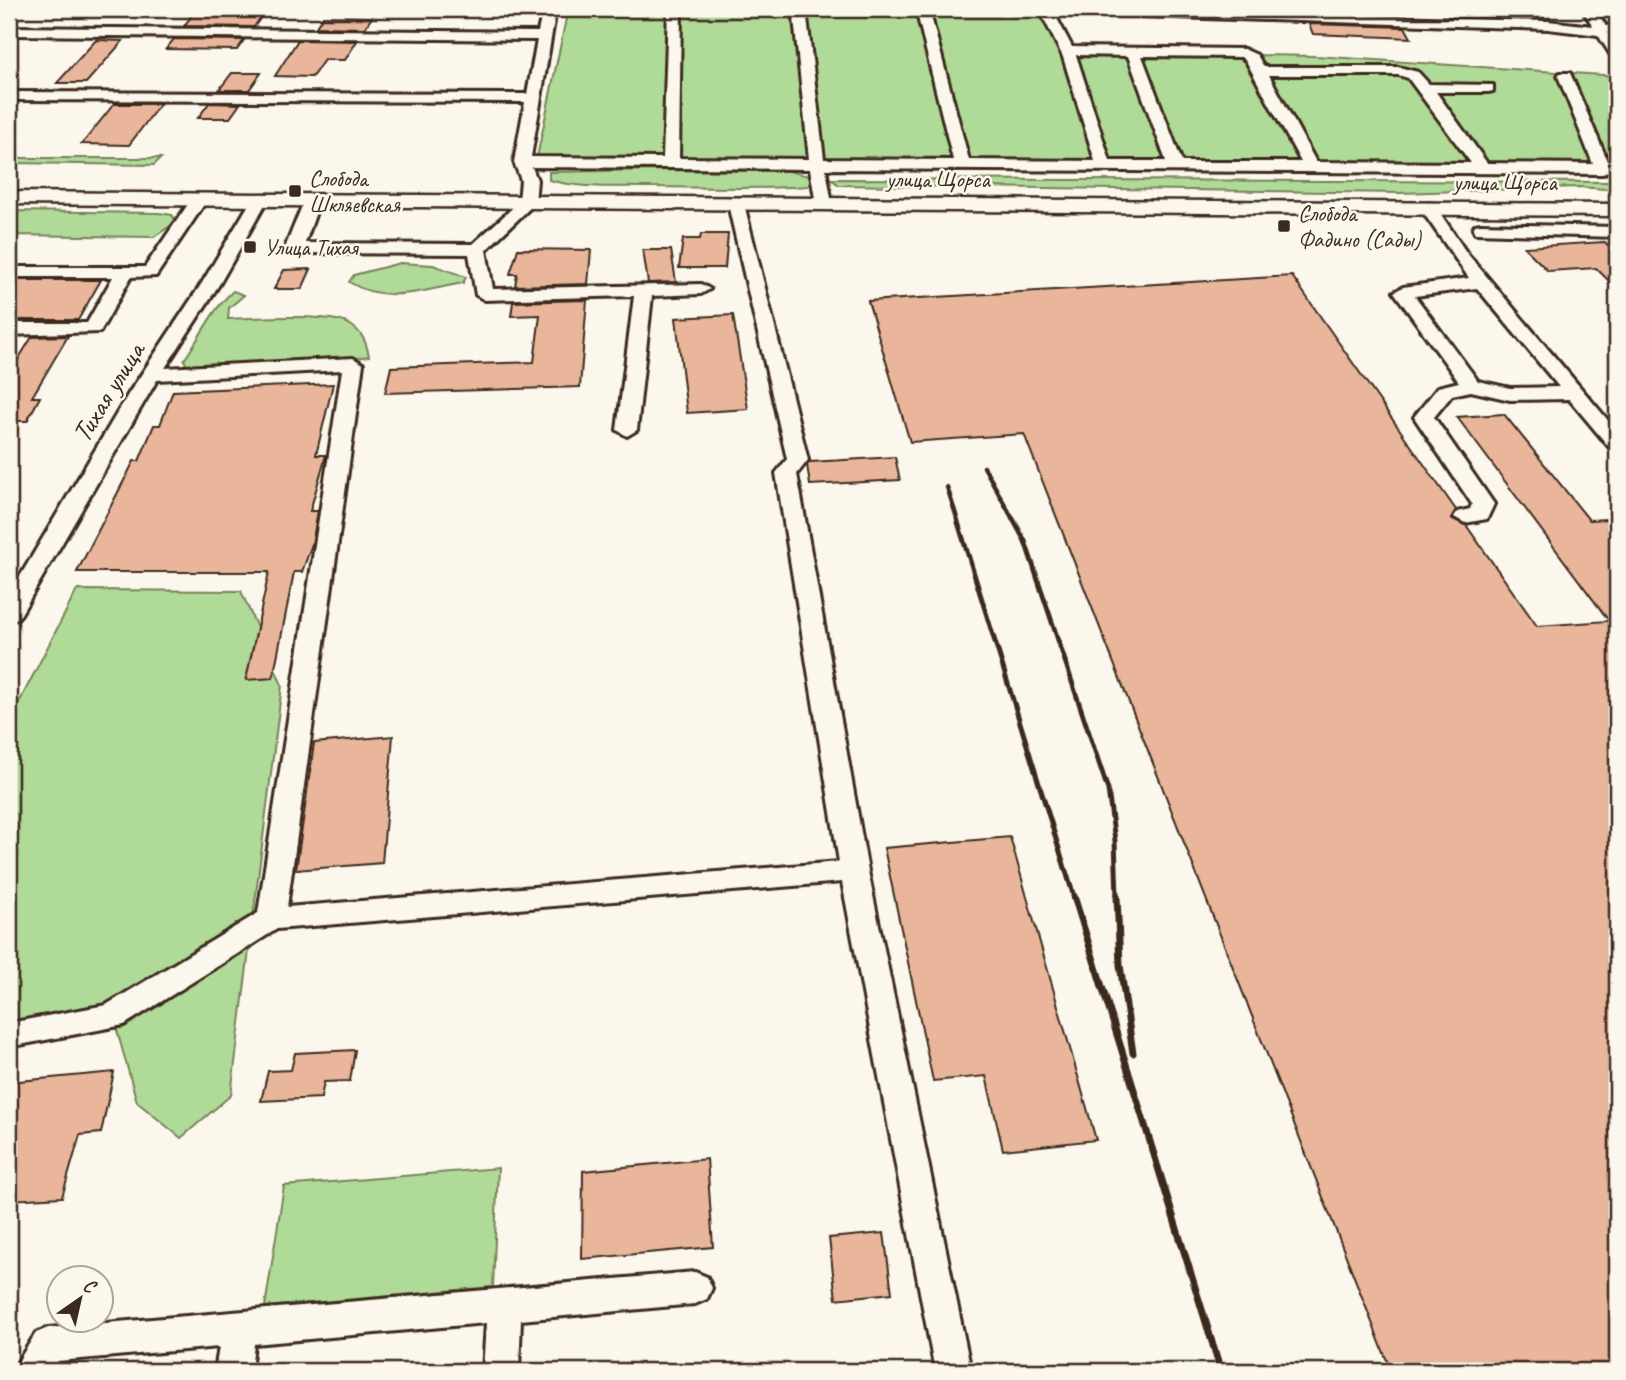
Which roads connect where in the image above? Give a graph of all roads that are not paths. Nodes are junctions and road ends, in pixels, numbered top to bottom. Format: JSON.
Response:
{"nodes":[{"id":1,"x":549,"y":9,"type":"edge"},
{"id":2,"x":675,"y":9,"type":"edge"},
{"id":3,"x":800,"y":9,"type":"edge"},
{"id":4,"x":923,"y":9,"type":"edge"},
{"id":5,"x":1046,"y":9,"type":"edge"},
{"id":6,"x":1589,"y":9,"type":"edge"},
{"id":7,"x":1081,"y":10,"type":"edge"},
{"id":8,"x":1617,"y":29,"type":"edge"},
{"id":9,"x":1602,"y":30,"type":"junction"},
{"id":10,"x":9,"y":31,"type":"edge"},
{"id":11,"x":545,"y":36,"type":"junction"},
{"id":12,"x":1067,"y":51,"type":"junction"},
{"id":13,"x":1133,"y":51,"type":"junction"},
{"id":14,"x":1617,"y":54,"type":"edge"},
{"id":15,"x":1259,"y":71,"type":"junction"},
{"id":16,"x":1564,"y":76,"type":"dead end"},
{"id":17,"x":1425,"y":88,"type":"junction"},
{"id":18,"x":1488,"y":88,"type":"dead end"},
{"id":19,"x":9,"y":96,"type":"edge"},
{"id":20,"x":535,"y":98,"type":"junction"},
{"id":21,"x":522,"y":162,"type":"junction"},
{"id":22,"x":817,"y":163,"type":"junction"},
{"id":23,"x":671,"y":164,"type":"junction"},
{"id":24,"x":962,"y":164,"type":"junction"},
{"id":25,"x":1104,"y":166,"type":"junction"},
{"id":26,"x":1177,"y":166,"type":"junction"},
{"id":27,"x":1311,"y":167,"type":"junction"},
{"id":28,"x":1483,"y":169,"type":"junction"},
{"id":29,"x":9,"y":198,"type":"edge"},
{"id":30,"x":199,"y":200,"type":"junction"},
{"id":31,"x":259,"y":201,"type":"junction"},
{"id":32,"x":312,"y":201,"type":"junction"},
{"id":33,"x":527,"y":202,"type":"junction"},
{"id":34,"x":736,"y":204,"type":"junction"},
{"id":35,"x":824,"y":204,"type":"junction"},
{"id":36,"x":1428,"y":208,"type":"junction"},
{"id":37,"x":1615,"y":212,"type":"edge"},
{"id":38,"x":1481,"y":229,"type":"dead end"},
{"id":39,"x":1617,"y":232,"type":"edge"},
{"id":40,"x":477,"y":249,"type":"junction"},
{"id":41,"x":9,"y":272,"type":"edge"},
{"id":42,"x":125,"y":272,"type":"junction"},
{"id":43,"x":1482,"y":282,"type":"junction"},
{"id":44,"x":701,"y":289,"type":"dead end"},
{"id":45,"x":644,"y":290,"type":"junction"},
{"id":46,"x":9,"y":329,"type":"edge"},
{"id":47,"x":151,"y":375,"type":"junction"},
{"id":48,"x":1471,"y":385,"type":"junction"},
{"id":49,"x":1574,"y":393,"type":"junction"},
{"id":50,"x":628,"y":429,"type":"dead end"},
{"id":51,"x":1617,"y":444,"type":"edge"},
{"id":52,"x":1465,"y":517,"type":"dead end"},
{"id":53,"x":9,"y":614,"type":"edge"},
{"id":54,"x":854,"y":871,"type":"junction"},
{"id":55,"x":271,"y":919,"type":"junction"},
{"id":56,"x":9,"y":1035,"type":"edge"},
{"id":57,"x":695,"y":1288,"type":"dead end"},
{"id":58,"x":504,"y":1305,"type":"junction"},
{"id":59,"x":239,"y":1328,"type":"junction"},
{"id":60,"x":30,"y":1371,"type":"edge"},
{"id":61,"x":233,"y":1371,"type":"edge"},
{"id":62,"x":502,"y":1371,"type":"edge"},
{"id":63,"x":953,"y":1371,"type":"edge"}],
"edges":[{"from":1,"to":11,"type":"street"},
{"from":2,"to":23,"type":"street"},
{"from":3,"to":22,"type":"street"},
{"from":4,"to":24,"type":"street"},
{"from":5,"to":12,"type":"street"},
{"from":6,"to":9,"type":"street"},
{"from":7,"to":9,"type":"street"},
{"from":8,"to":9,"type":"street"},
{"from":9,"to":14,"type":"street"},
{"from":10,"to":11,"type":"street"},
{"from":11,"to":20,"type":"street"},
{"from":12,"to":13,"type":"street"},
{"from":12,"to":25,"type":"street"},
{"from":13,"to":15,"type":"street"},
{"from":13,"to":26,"type":"street"},
{"from":15,"to":17,"type":"street"},
{"from":15,"to":27,"type":"street"},
{"from":16,"to":28,"type":"street"},
{"from":17,"to":18,"type":"street"},
{"from":17,"to":28,"type":"street"},
{"from":19,"to":20,"type":"street"},
{"from":20,"to":21,"type":"street"},
{"from":21,"to":23,"type":"street"},
{"from":21,"to":33,"type":"street"},
{"from":22,"to":23,"type":"street"},
{"from":22,"to":24,"type":"street"},
{"from":22,"to":35,"type":"street"},
{"from":24,"to":25,"type":"street"},
{"from":25,"to":26,"type":"street"},
{"from":26,"to":27,"type":"street"},
{"from":27,"to":28,"type":"street"},
{"from":29,"to":30,"type":"main road","name":"улица Щорса"},
{"from":30,"to":31,"type":"main road","name":"улица Щорса"},
{"from":30,"to":42,"type":"street"},
{"from":31,"to":32,"type":"main road","name":"улица Щорса"},
{"from":31,"to":47,"type":"street","name":"Тихая улица"},
{"from":32,"to":33,"type":"main road","name":"улица Щорса"},
{"from":32,"to":40,"type":"street"},
{"from":33,"to":34,"type":"main road","name":"улица Щорса"},
{"from":33,"to":40,"type":"street"},
{"from":34,"to":35,"type":"main road","name":"улица Щорса"},
{"from":34,"to":54,"type":"street"},
{"from":35,"to":36,"type":"main road","name":"улица Щорса"},
{"from":36,"to":37,"type":"main road","name":"улица Щорса"},
{"from":36,"to":43,"type":"street"},
{"from":38,"to":39,"type":"street"},
{"from":40,"to":45,"type":"street"},
{"from":41,"to":42,"type":"street"},
{"from":42,"to":46,"type":"street"},
{"from":43,"to":48,"type":"street"},
{"from":43,"to":49,"type":"street"},
{"from":44,"to":45,"type":"street"},
{"from":45,"to":50,"type":"street"},
{"from":47,"to":53,"type":"street","name":"Тихая улица"},
{"from":47,"to":55,"type":"street"},
{"from":48,"to":49,"type":"street"},
{"from":48,"to":52,"type":"street"},
{"from":49,"to":51,"type":"street"},
{"from":54,"to":55,"type":"street"},
{"from":54,"to":63,"type":"street"},
{"from":55,"to":56,"type":"street"},
{"from":57,"to":58,"type":"street"},
{"from":58,"to":59,"type":"street"},
{"from":58,"to":62,"type":"street"},
{"from":59,"to":60,"type":"street"},
{"from":59,"to":61,"type":"street"}]}
